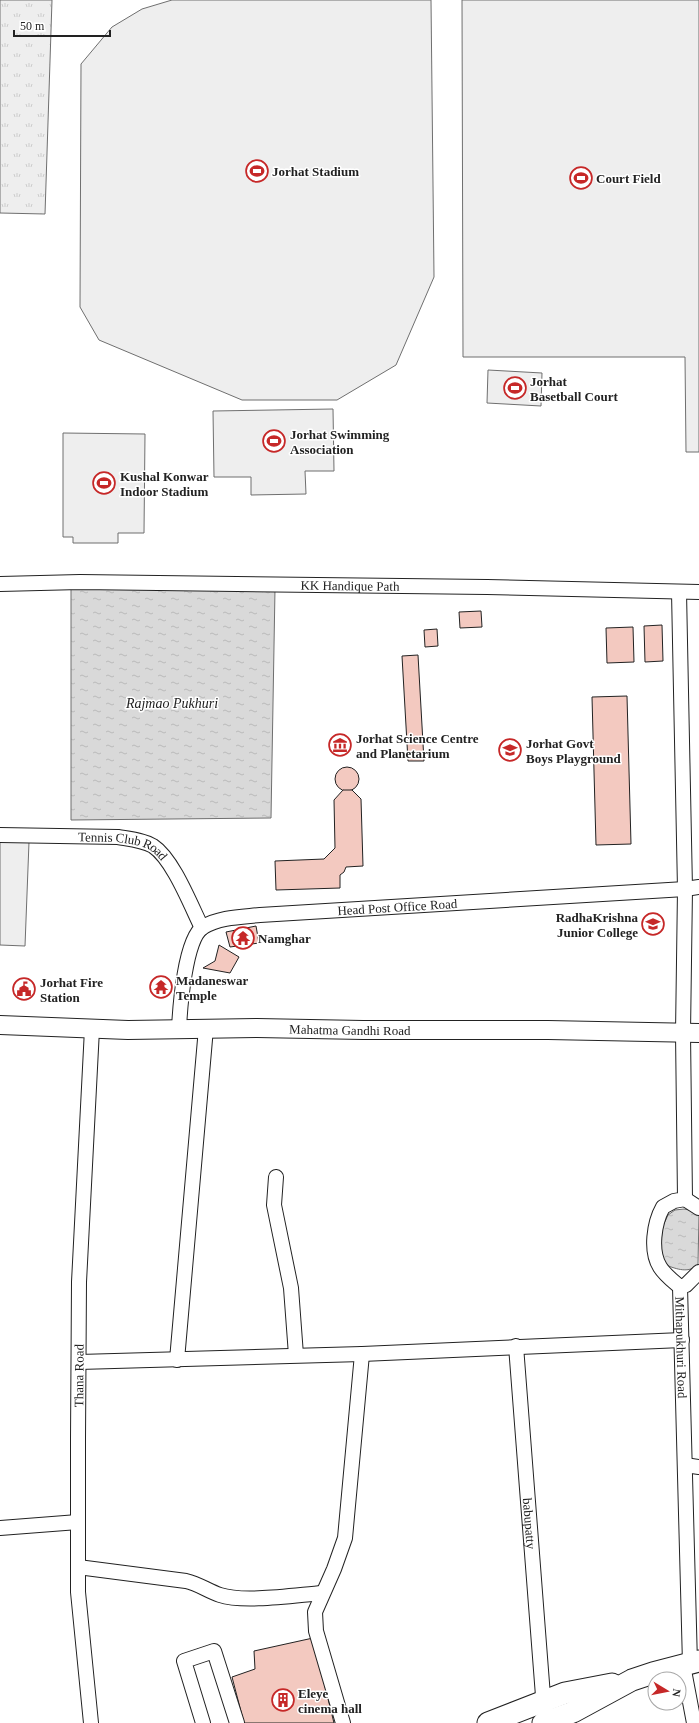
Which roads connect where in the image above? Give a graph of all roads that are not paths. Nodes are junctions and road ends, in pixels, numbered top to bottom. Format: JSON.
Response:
{"nodes":[{"id":1,"x":0,"y":584,"type":"edge"},
{"id":2,"x":679,"y":592,"type":"junction"},
{"id":3,"x":699,"y":592,"type":"edge"},
{"id":4,"x":0,"y":834,"type":"edge"},
{"id":5,"x":692,"y":888,"type":"edge"},
{"id":6,"x":202,"y":928,"type":"junction"},
{"id":7,"x":0,"y":1025,"type":"edge"},
{"id":8,"x":206,"y":1028,"type":"junction"},
{"id":9,"x":92,"y":1029,"type":"junction"},
{"id":10,"x":179,"y":1029,"type":"junction"},
{"id":11,"x":691,"y":1033,"type":"edge"},
{"id":12,"x":276,"y":1177,"type":"dead end"},
{"id":13,"x":685,"y":1198,"type":"junction"},
{"id":14,"x":699,"y":1208,"type":"edge"},
{"id":15,"x":699,"y":1272,"type":"edge"},
{"id":16,"x":680,"y":1287,"type":"junction"},
{"id":17,"x":682,"y":1340,"type":"junction"},
{"id":18,"x":516,"y":1346,"type":"junction"},
{"id":19,"x":362,"y":1354,"type":"junction"},
{"id":20,"x":296,"y":1355,"type":"junction"},
{"id":21,"x":177,"y":1360,"type":"junction"},
{"id":22,"x":79,"y":1362,"type":"junction"},
{"id":23,"x":692,"y":1466,"type":"edge"},
{"id":24,"x":78,"y":1522,"type":"junction"},
{"id":25,"x":0,"y":1528,"type":"edge"},
{"id":26,"x":78,"y":1567,"type":"junction"},
{"id":27,"x":322,"y":1593,"type":"junction"},
{"id":28,"x":691,"y":1663,"type":"edge"},
{"id":29,"x":632,"y":1680,"type":"junction"},
{"id":30,"x":544,"y":1701,"type":"junction"},
{"id":31,"x":91,"y":1723,"type":"edge"},
{"id":32,"x":203,"y":1723,"type":"edge"},
{"id":33,"x":237,"y":1723,"type":"edge"},
{"id":34,"x":343,"y":1723,"type":"edge"},
{"id":35,"x":488,"y":1723,"type":"edge"},
{"id":36,"x":545,"y":1723,"type":"edge"},
{"id":37,"x":694,"y":1723,"type":"edge"}],
"edges":[{"from":1,"to":2,"type":"street","name":"KK Handique Path"},
{"from":2,"to":3,"type":"street","name":"KK Handique Path"},
{"from":2,"to":5,"type":"street"},
{"from":4,"to":6,"type":"street","name":"Tennis Club Road"},
{"from":5,"to":6,"type":"street","name":"Head Post Office Road"},
{"from":5,"to":11,"type":"street"},
{"from":6,"to":10,"type":"street"},
{"from":7,"to":9,"type":"main road","name":"Mahatma Gandhi Road"},
{"from":8,"to":10,"type":"main road","name":"Mahatma Gandhi Road"},
{"from":8,"to":11,"type":"main road","name":"Mahatma Gandhi Road"},
{"from":8,"to":21,"type":"street"},
{"from":9,"to":10,"type":"main road","name":"Mahatma Gandhi Road"},
{"from":9,"to":22,"type":"street","name":"Thana Road"},
{"from":11,"to":13,"type":"street"},
{"from":12,"to":20,"type":"street"},
{"from":13,"to":14,"type":"street"},
{"from":13,"to":16,"type":"street","name":"Mithapukhuri Road"},
{"from":15,"to":16,"type":"street"},
{"from":16,"to":17,"type":"street","name":"Mithapukhuri Road"},
{"from":17,"to":18,"type":"street"},
{"from":17,"to":23,"type":"street","name":"Mithapukhuri Road"},
{"from":18,"to":19,"type":"street"},
{"from":18,"to":30,"type":"street","name":"babupatty"},
{"from":19,"to":20,"type":"street"},
{"from":19,"to":27,"type":"street"},
{"from":20,"to":21,"type":"street"},
{"from":21,"to":22,"type":"street"},
{"from":22,"to":24,"type":"street","name":"Thana Road"},
{"from":23,"to":28,"type":"street","name":"Mithapukhuri Road"},
{"from":24,"to":25,"type":"street"},
{"from":24,"to":26,"type":"street","name":"Thana Road"},
{"from":26,"to":27,"type":"street"},
{"from":26,"to":31,"type":"street","name":"Thana Road"},
{"from":27,"to":34,"type":"street"},
{"from":28,"to":29,"type":"highway"},
{"from":28,"to":37,"type":"street","name":"Mithapukhuri Road"},
{"from":29,"to":30,"type":"highway"},
{"from":29,"to":36,"type":"highway"},
{"from":30,"to":35,"type":"highway"},
{"from":30,"to":36,"type":"street","name":"babupatty"},
{"from":32,"to":33,"type":"street"}]}
